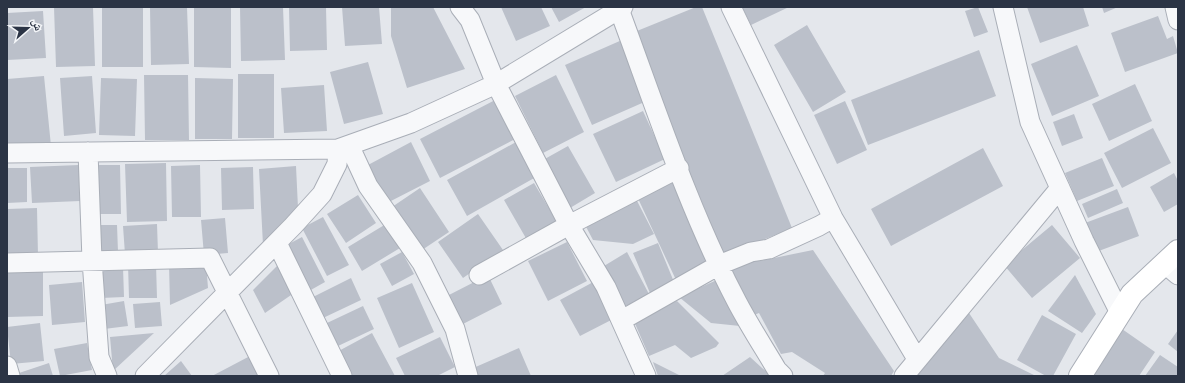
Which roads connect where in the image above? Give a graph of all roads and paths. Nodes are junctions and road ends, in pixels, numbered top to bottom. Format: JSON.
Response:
{"nodes":[{"id":1,"x":460,"y":7,"type":"edge"},
{"id":2,"x":731,"y":7,"type":"edge"},
{"id":3,"x":1003,"y":7,"type":"edge"},
{"id":4,"x":1174,"y":7,"type":"edge"},
{"id":5,"x":621,"y":8,"type":"edge"},
{"id":6,"x":1178,"y":20,"type":"edge"},
{"id":7,"x":496,"y":84,"type":"junction"},
{"id":8,"x":343,"y":148,"type":"junction"},
{"id":9,"x":88,"y":152,"type":"junction"},
{"id":10,"x":7,"y":153,"type":"edge"},
{"id":11,"x":678,"y":168,"type":"junction"},
{"id":12,"x":1060,"y":188,"type":"junction"},
{"id":13,"x":833,"y":218,"type":"junction"},
{"id":14,"x":568,"y":225,"type":"junction"},
{"id":15,"x":277,"y":243,"type":"junction"},
{"id":16,"x":92,"y":260,"type":"junction"},
{"id":17,"x":7,"y":263,"type":"edge"},
{"id":18,"x":1174,"y":263,"type":"edge"},
{"id":19,"x":719,"y":265,"type":"junction"},
{"id":20,"x":479,"y":275,"type":"dead end"},
{"id":21,"x":228,"y":292,"type":"junction"},
{"id":22,"x":1120,"y":312,"type":"junction"},
{"id":23,"x":622,"y":320,"type":"junction"},
{"id":24,"x":917,"y":359,"type":"junction"},
{"id":25,"x":7,"y":366,"type":"edge"},
{"id":26,"x":10,"y":376,"type":"edge"},
{"id":27,"x":107,"y":376,"type":"edge"},
{"id":28,"x":145,"y":376,"type":"edge"},
{"id":29,"x":269,"y":376,"type":"edge"},
{"id":30,"x":342,"y":376,"type":"edge"},
{"id":31,"x":468,"y":376,"type":"edge"},
{"id":32,"x":646,"y":376,"type":"edge"},
{"id":33,"x":783,"y":376,"type":"edge"},
{"id":34,"x":904,"y":376,"type":"edge"},
{"id":35,"x":1080,"y":376,"type":"edge"}],
"edges":[{"from":1,"to":7,"type":"street"},
{"from":2,"to":13,"type":"street"},
{"from":3,"to":12,"type":"street"},
{"from":4,"to":6,"type":"street"},
{"from":5,"to":7,"type":"street"},
{"from":5,"to":11,"type":"street"},
{"from":7,"to":8,"type":"street"},
{"from":7,"to":14,"type":"street"},
{"from":8,"to":9,"type":"street"},
{"from":8,"to":15,"type":"street"},
{"from":8,"to":31,"type":"street"},
{"from":9,"to":10,"type":"street"},
{"from":9,"to":16,"type":"street"},
{"from":11,"to":14,"type":"street"},
{"from":11,"to":19,"type":"street"},
{"from":12,"to":22,"type":"street"},
{"from":12,"to":24,"type":"street"},
{"from":13,"to":19,"type":"street"},
{"from":13,"to":24,"type":"street"},
{"from":14,"to":20,"type":"street"},
{"from":14,"to":23,"type":"street"},
{"from":15,"to":21,"type":"street"},
{"from":15,"to":30,"type":"street"},
{"from":16,"to":17,"type":"street"},
{"from":16,"to":21,"type":"street"},
{"from":16,"to":27,"type":"street"},
{"from":18,"to":22,"type":"street"},
{"from":19,"to":23,"type":"street"},
{"from":19,"to":33,"type":"street"},
{"from":21,"to":28,"type":"street"},
{"from":21,"to":29,"type":"street"},
{"from":22,"to":35,"type":"street"},
{"from":23,"to":32,"type":"street"},
{"from":24,"to":34,"type":"street"},
{"from":25,"to":26,"type":"street"}]}
